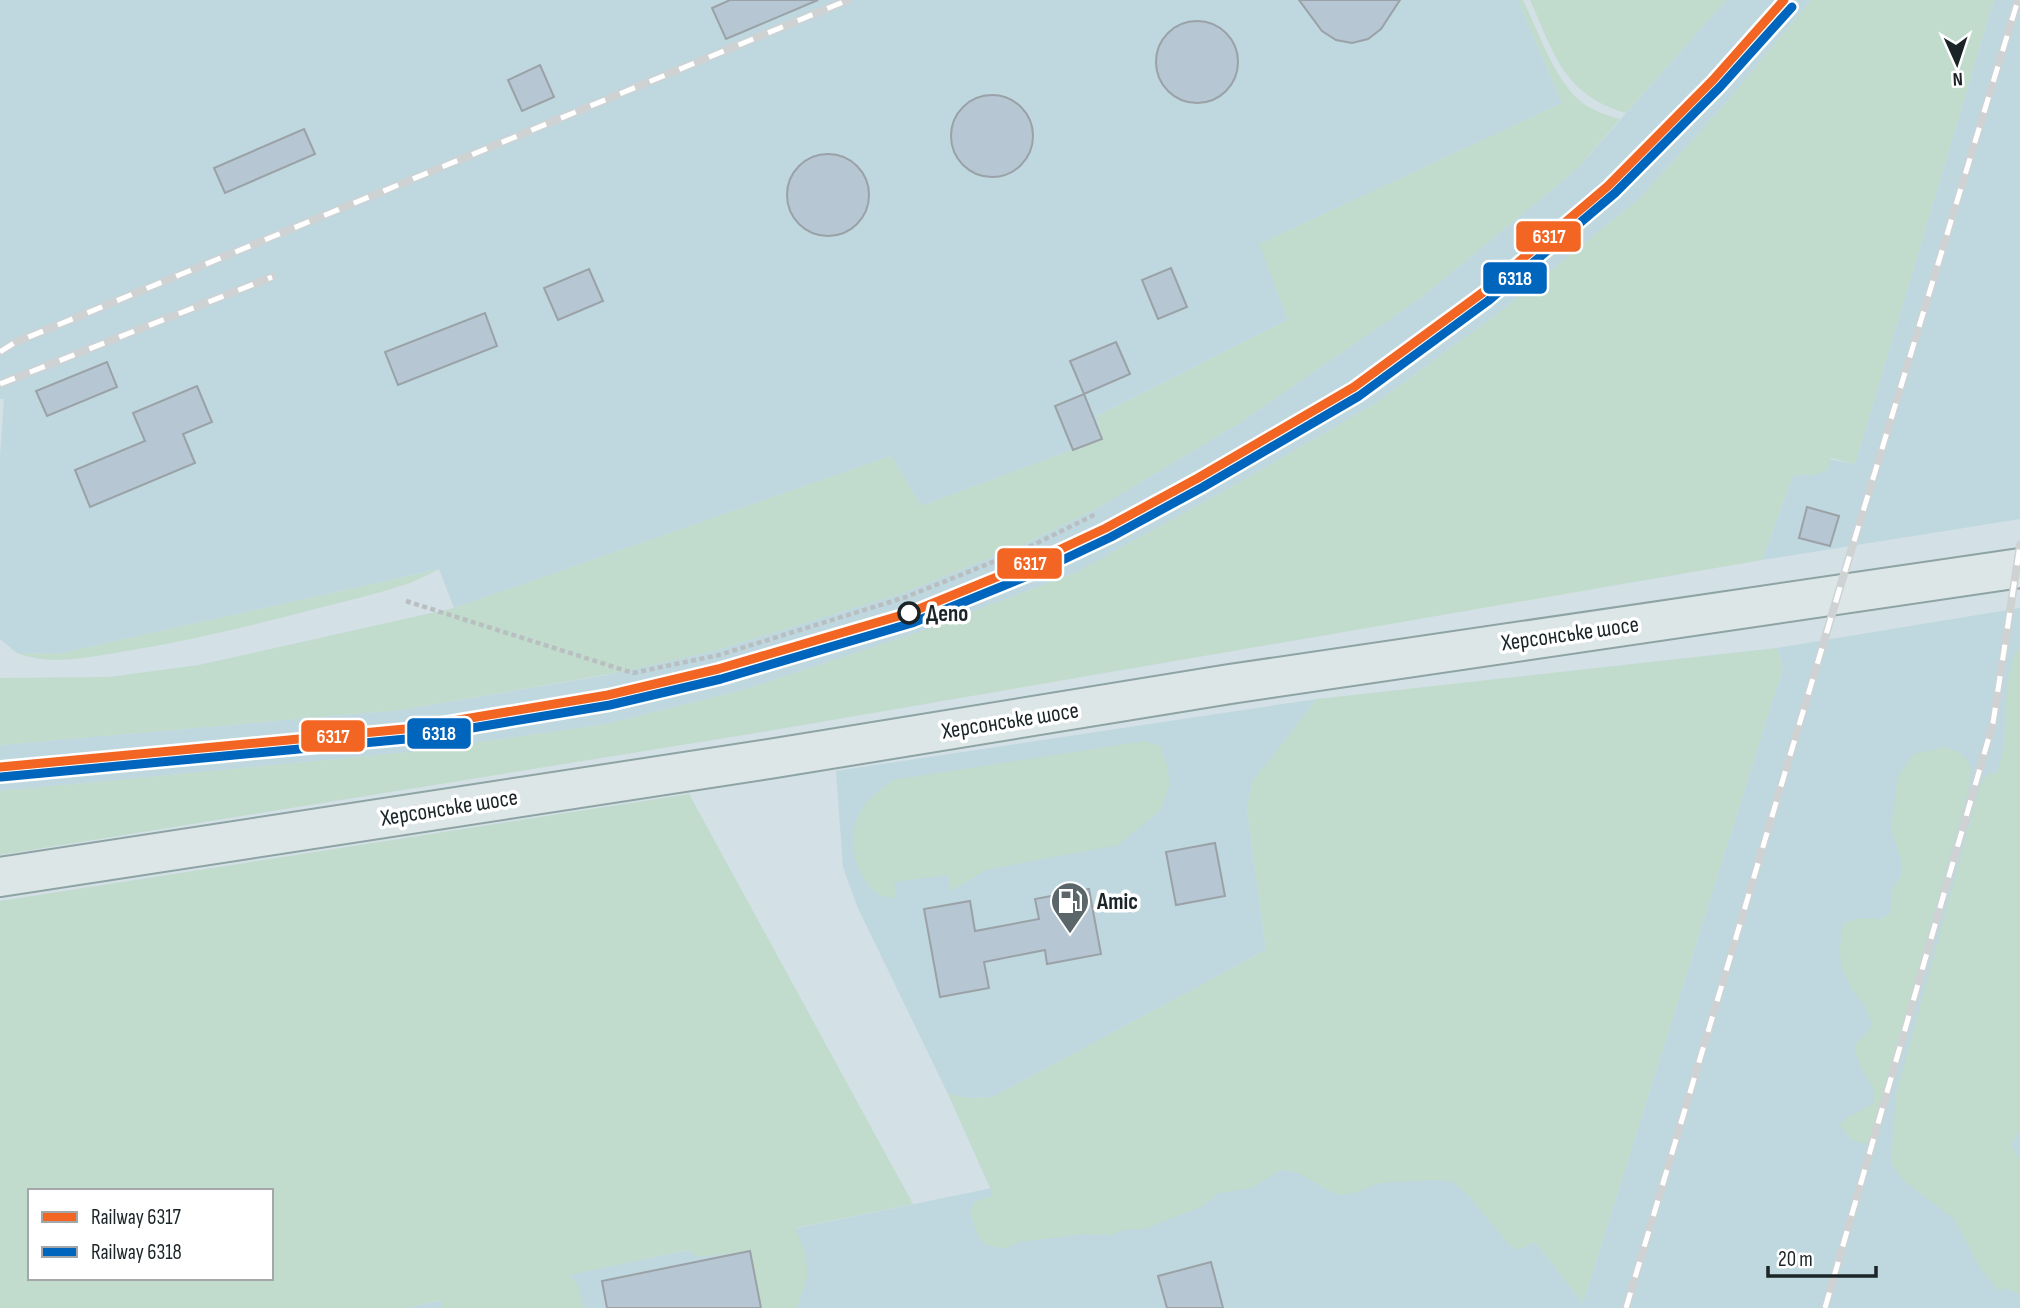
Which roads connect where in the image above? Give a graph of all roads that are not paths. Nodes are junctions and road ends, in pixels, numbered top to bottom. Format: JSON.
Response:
{"nodes":[{"id":1,"x":2020,"y":568,"type":"edge"},
{"id":2,"x":0,"y":877,"type":"edge"}],
"edges":[{"from":1,"to":2,"type":"main road","name":"Херсонське шосе"}]}
